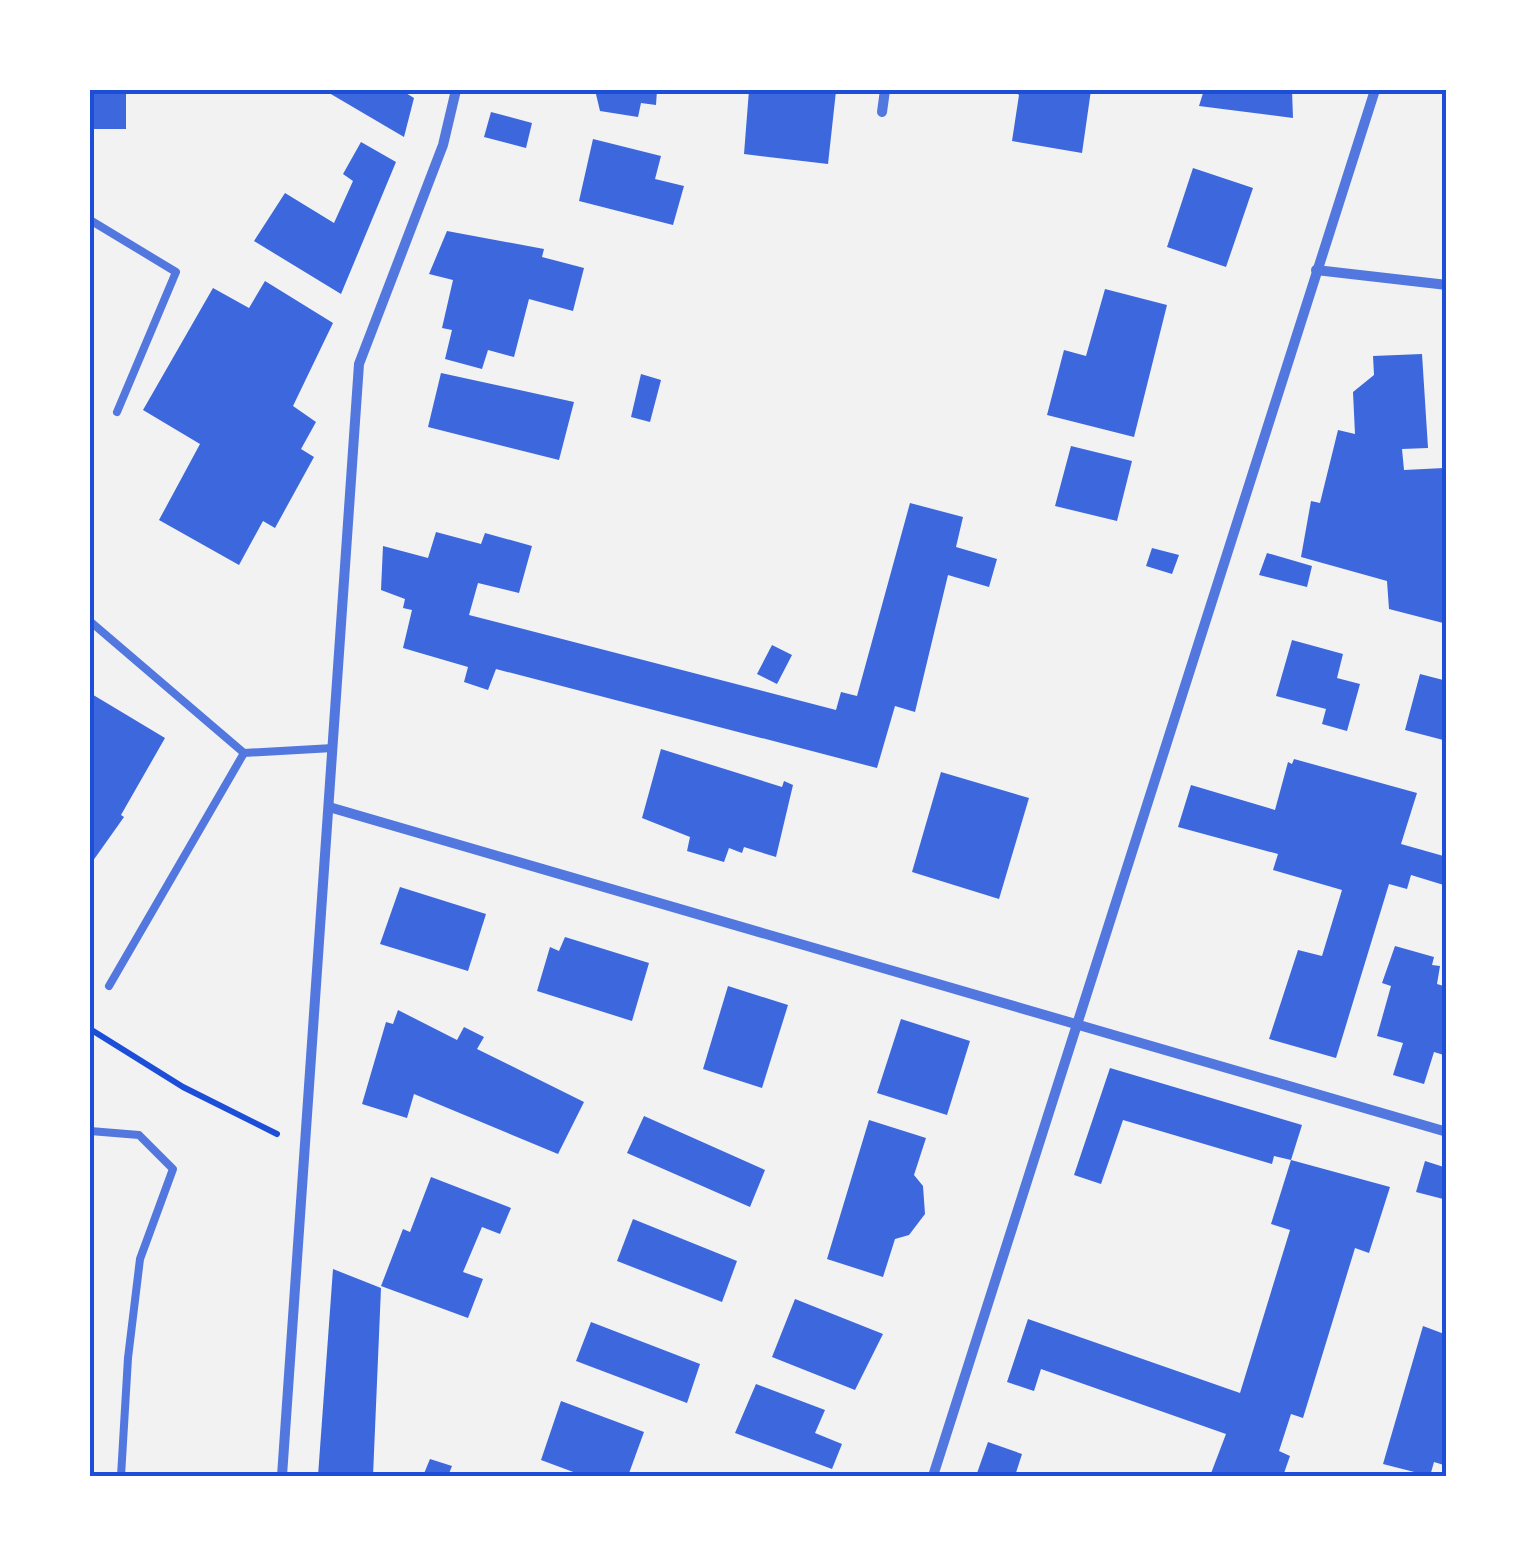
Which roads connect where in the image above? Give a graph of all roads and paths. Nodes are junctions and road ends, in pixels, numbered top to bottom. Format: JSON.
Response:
{"nodes":[{"id":1,"x":456,"y":90,"type":"edge"},
{"id":2,"x":885,"y":90,"type":"edge"},
{"id":3,"x":1375,"y":90,"type":"edge"},
{"id":4,"x":882,"y":112,"type":"dead end"},
{"id":5,"x":90,"y":220,"type":"edge"},
{"id":6,"x":1316,"y":270,"type":"junction"},
{"id":7,"x":1447,"y":284,"type":"edge"},
{"id":8,"x":117,"y":412,"type":"dead end"},
{"id":9,"x":92,"y":622,"type":"edge"},
{"id":10,"x":332,"y":748,"type":"junction"},
{"id":11,"x":244,"y":753,"type":"junction"},
{"id":12,"x":329,"y":807,"type":"junction"},
{"id":13,"x":109,"y":986,"type":"dead end"},
{"id":14,"x":1080,"y":1025,"type":"junction"},
{"id":15,"x":90,"y":1029,"type":"edge"},
{"id":16,"x":90,"y":1130,"type":"edge"},
{"id":17,"x":1447,"y":1132,"type":"edge"},
{"id":18,"x":305,"y":1148,"type":"junction"},
{"id":19,"x":121,"y":1476,"type":"edge"},
{"id":20,"x":282,"y":1476,"type":"edge"},
{"id":21,"x":934,"y":1476,"type":"edge"}],
"edges":[{"from":1,"to":10,"type":"street"},
{"from":2,"to":4,"type":"street"},
{"from":3,"to":6,"type":"street"},
{"from":5,"to":8,"type":"lane"},
{"from":6,"to":7,"type":"street"},
{"from":6,"to":14,"type":"street"},
{"from":9,"to":11,"type":"lane"},
{"from":10,"to":11,"type":"lane"},
{"from":10,"to":12,"type":"street"},
{"from":11,"to":13,"type":"lane"},
{"from":12,"to":14,"type":"street"},
{"from":12,"to":18,"type":"street"},
{"from":14,"to":17,"type":"street"},
{"from":14,"to":21,"type":"street"},
{"from":15,"to":18,"type":"path"},
{"from":16,"to":19,"type":"lane"},
{"from":18,"to":20,"type":"street"}]}
